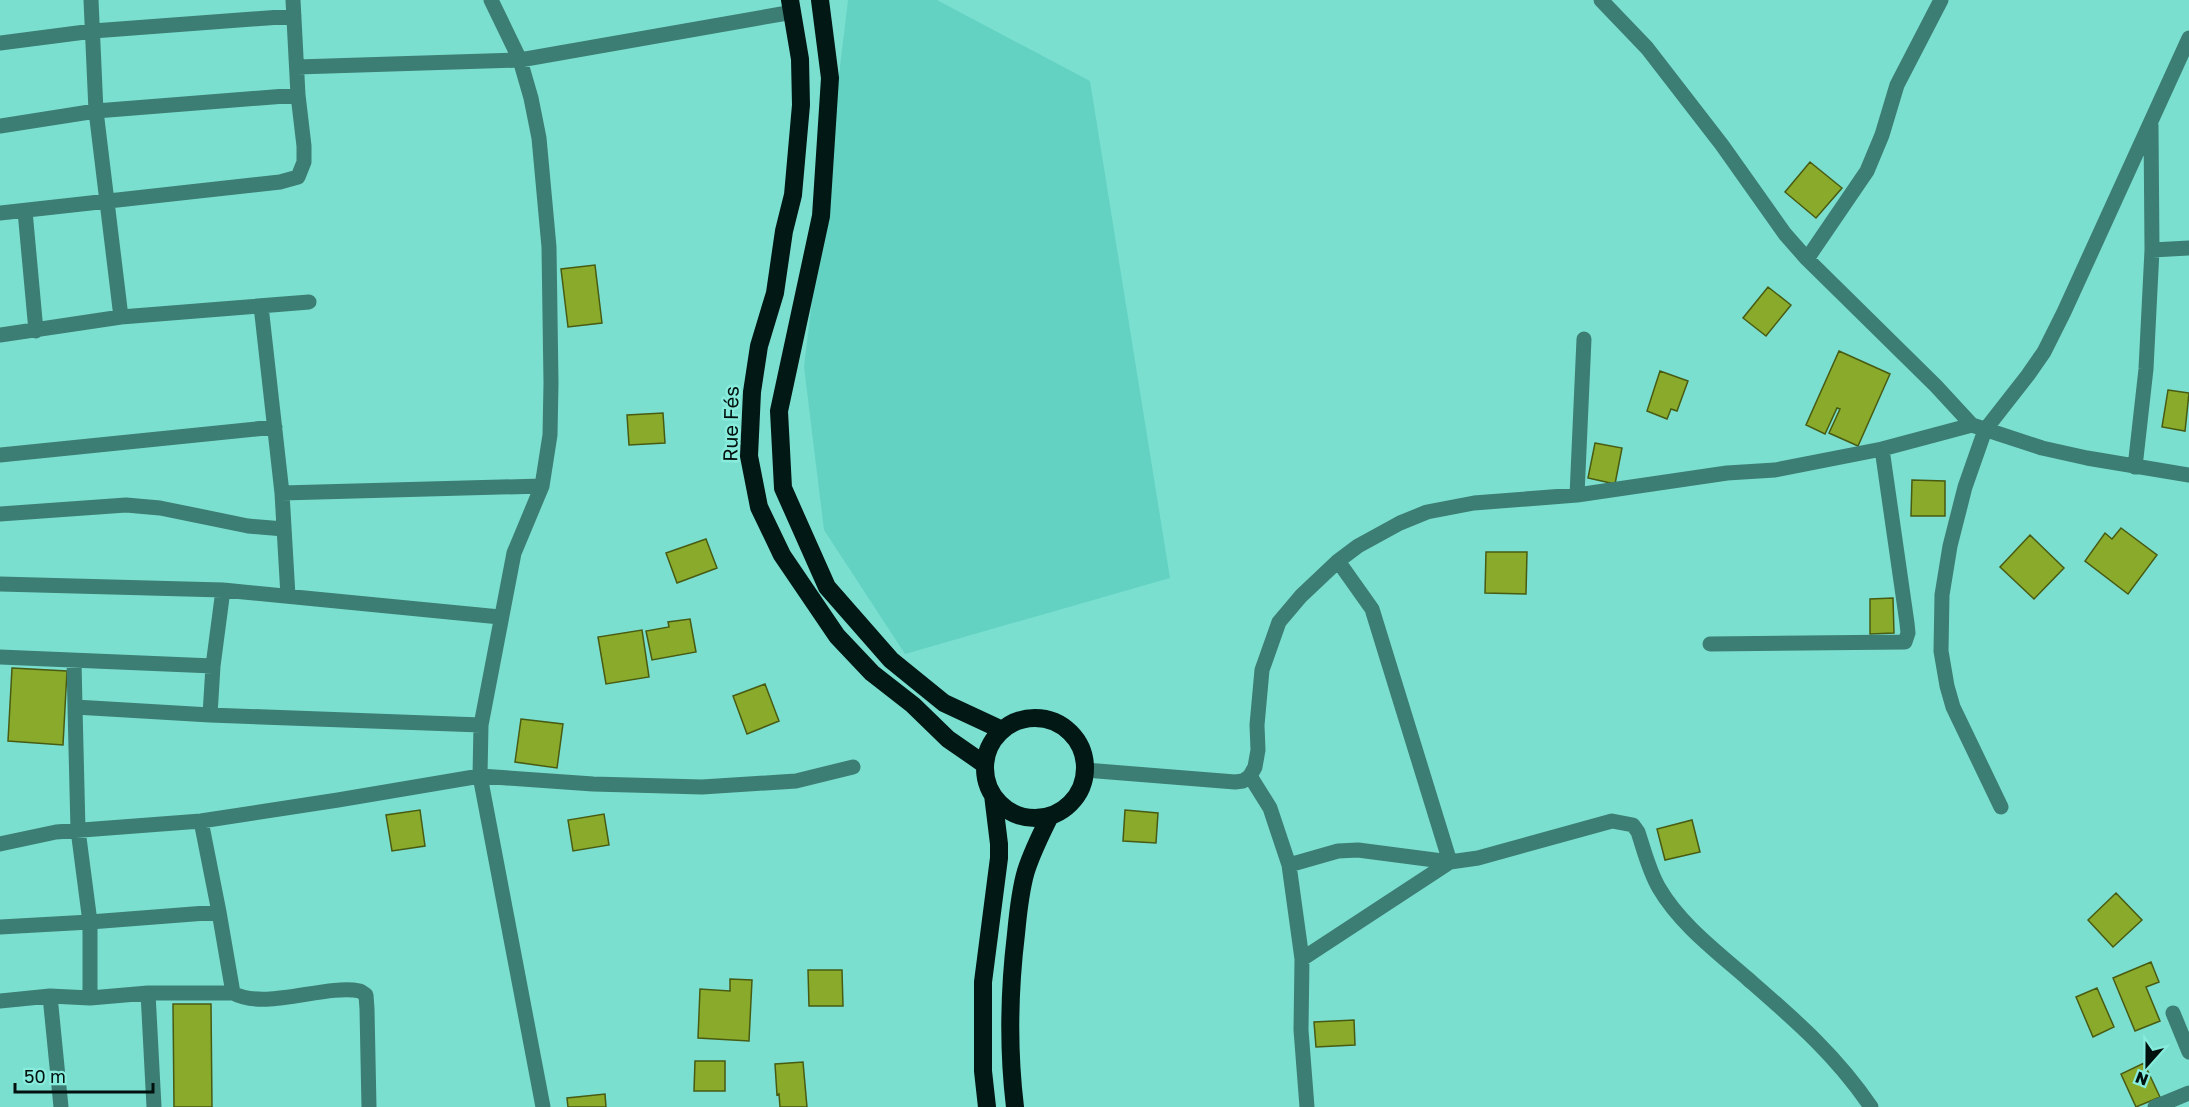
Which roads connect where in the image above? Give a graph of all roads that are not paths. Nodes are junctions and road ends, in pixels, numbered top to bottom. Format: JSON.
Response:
{"nodes":[{"id":1,"x":91,"y":0,"type":"edge"},
{"id":2,"x":293,"y":0,"type":"edge"},
{"id":3,"x":491,"y":0,"type":"edge"},
{"id":4,"x":820,"y":0,"type":"edge"},
{"id":5,"x":1600,"y":0,"type":"edge"},
{"id":6,"x":1941,"y":0,"type":"edge"},
{"id":7,"x":792,"y":6,"type":"edge"},
{"id":8,"x":294,"y":16,"type":"junction"},
{"id":9,"x":93,"y":31,"type":"junction"},
{"id":10,"x":2189,"y":38,"type":"edge"},
{"id":11,"x":0,"y":43,"type":"edge"},
{"id":12,"x":520,"y":60,"type":"junction"},
{"id":13,"x":297,"y":67,"type":"junction"},
{"id":14,"x":298,"y":95,"type":"junction"},
{"id":15,"x":96,"y":111,"type":"junction"},
{"id":16,"x":2151,"y":119,"type":"junction"},
{"id":17,"x":0,"y":126,"type":"edge"},
{"id":18,"x":106,"y":200,"type":"junction"},
{"id":19,"x":25,"y":211,"type":"junction"},
{"id":20,"x":0,"y":213,"type":"edge"},
{"id":21,"x":2189,"y":248,"type":"edge"},
{"id":22,"x":2152,"y":250,"type":"junction"},
{"id":23,"x":1806,"y":259,"type":"junction"},
{"id":24,"x":309,"y":302,"type":"dead end"},
{"id":25,"x":261,"y":306,"type":"junction"},
{"id":26,"x":122,"y":317,"type":"junction"},
{"id":27,"x":36,"y":331,"type":"junction"},
{"id":28,"x":0,"y":335,"type":"edge"},
{"id":29,"x":1584,"y":339,"type":"dead end"},
{"id":30,"x":275,"y":427,"type":"junction"},
{"id":31,"x":1978,"y":428,"type":"junction"},
{"id":32,"x":1882,"y":448,"type":"junction"},
{"id":33,"x":0,"y":455,"type":"edge"},
{"id":34,"x":2134,"y":467,"type":"junction"},
{"id":35,"x":2189,"y":475,"type":"edge"},
{"id":36,"x":542,"y":486,"type":"junction"},
{"id":37,"x":282,"y":493,"type":"junction"},
{"id":38,"x":1577,"y":495,"type":"junction"},
{"id":39,"x":0,"y":514,"type":"edge"},
{"id":40,"x":284,"y":529,"type":"junction"},
{"id":41,"x":1338,"y":561,"type":"junction"},
{"id":42,"x":0,"y":585,"type":"edge"},
{"id":43,"x":223,"y":590,"type":"junction"},
{"id":44,"x":288,"y":596,"type":"junction"},
{"id":45,"x":500,"y":617,"type":"junction"},
{"id":46,"x":1710,"y":644,"type":"dead end"},
{"id":47,"x":0,"y":657,"type":"edge"},
{"id":48,"x":74,"y":661,"type":"junction"},
{"id":49,"x":213,"y":666,"type":"junction"},
{"id":50,"x":75,"y":707,"type":"junction"},
{"id":51,"x":210,"y":714,"type":"junction"},
{"id":52,"x":481,"y":725,"type":"junction"},
{"id":53,"x":1002,"y":730,"type":"junction"},
{"id":54,"x":984,"y":764,"type":"junction"},
{"id":55,"x":853,"y":767,"type":"dead end"},
{"id":56,"x":1085,"y":770,"type":"junction"},
{"id":57,"x":480,"y":776,"type":"junction"},
{"id":58,"x":1250,"y":776,"type":"junction"},
{"id":59,"x":993,"y":795,"type":"junction"},
{"id":60,"x":2001,"y":807,"type":"dead end"},
{"id":61,"x":1050,"y":816,"type":"junction"},
{"id":62,"x":201,"y":821,"type":"junction"},
{"id":63,"x":78,"y":830,"type":"junction"},
{"id":64,"x":0,"y":844,"type":"edge"},
{"id":65,"x":1450,"y":862,"type":"junction"},
{"id":66,"x":1289,"y":866,"type":"junction"},
{"id":67,"x":219,"y":912,"type":"junction"},
{"id":68,"x":90,"y":922,"type":"junction"},
{"id":69,"x":0,"y":927,"type":"edge"},
{"id":70,"x":1302,"y":959,"type":"junction"},
{"id":71,"x":148,"y":993,"type":"junction"},
{"id":72,"x":233,"y":993,"type":"junction"},
{"id":73,"x":50,"y":996,"type":"junction"},
{"id":74,"x":90,"y":998,"type":"junction"},
{"id":75,"x":0,"y":1001,"type":"edge"},
{"id":76,"x":2173,"y":1013,"type":"dead end"},
{"id":77,"x":2189,"y":1052,"type":"edge"},
{"id":78,"x":2189,"y":1093,"type":"edge"},
{"id":79,"x":61,"y":1107,"type":"edge"},
{"id":80,"x":154,"y":1107,"type":"edge"},
{"id":81,"x":369,"y":1107,"type":"edge"},
{"id":82,"x":543,"y":1107,"type":"edge"},
{"id":83,"x":987,"y":1107,"type":"edge"},
{"id":84,"x":1016,"y":1107,"type":"edge"},
{"id":85,"x":1307,"y":1107,"type":"edge"},
{"id":86,"x":1871,"y":1107,"type":"edge"},
{"id":87,"x":2156,"y":1107,"type":"edge"}],
"edges":[{"from":1,"to":9,"type":"street"},
{"from":2,"to":8,"type":"street"},
{"from":3,"to":12,"type":"street"},
{"from":4,"to":53,"type":"highway"},
{"from":5,"to":23,"type":"street"},
{"from":6,"to":23,"type":"street"},
{"from":7,"to":12,"type":"street"},
{"from":7,"to":54,"type":"highway","name":"Rue Fés"},
{"from":8,"to":9,"type":"street"},
{"from":8,"to":13,"type":"street"},
{"from":9,"to":11,"type":"street"},
{"from":9,"to":15,"type":"street"},
{"from":10,"to":16,"type":"street"},
{"from":12,"to":13,"type":"street"},
{"from":12,"to":36,"type":"street"},
{"from":13,"to":14,"type":"street"},
{"from":14,"to":15,"type":"street"},
{"from":14,"to":18,"type":"street"},
{"from":15,"to":17,"type":"street"},
{"from":15,"to":18,"type":"street"},
{"from":16,"to":22,"type":"street"},
{"from":16,"to":31,"type":"street"},
{"from":18,"to":19,"type":"street"},
{"from":18,"to":26,"type":"street"},
{"from":19,"to":20,"type":"street"},
{"from":19,"to":27,"type":"street"},
{"from":21,"to":22,"type":"street"},
{"from":22,"to":34,"type":"street"},
{"from":23,"to":31,"type":"street"},
{"from":24,"to":25,"type":"street"},
{"from":25,"to":26,"type":"street"},
{"from":25,"to":30,"type":"street"},
{"from":26,"to":27,"type":"street"},
{"from":27,"to":28,"type":"street"},
{"from":29,"to":38,"type":"street"},
{"from":30,"to":33,"type":"street"},
{"from":30,"to":37,"type":"street"},
{"from":31,"to":32,"type":"street"},
{"from":31,"to":34,"type":"street"},
{"from":31,"to":60,"type":"street"},
{"from":32,"to":38,"type":"street"},
{"from":32,"to":46,"type":"street"},
{"from":34,"to":35,"type":"street"},
{"from":36,"to":37,"type":"street"},
{"from":36,"to":45,"type":"street"},
{"from":37,"to":40,"type":"street"},
{"from":38,"to":41,"type":"street"},
{"from":39,"to":40,"type":"street"},
{"from":40,"to":44,"type":"street"},
{"from":41,"to":58,"type":"street"},
{"from":41,"to":65,"type":"street"},
{"from":42,"to":43,"type":"street"},
{"from":43,"to":44,"type":"street"},
{"from":43,"to":49,"type":"street"},
{"from":44,"to":45,"type":"street"},
{"from":45,"to":52,"type":"street"},
{"from":47,"to":48,"type":"street"},
{"from":48,"to":49,"type":"street"},
{"from":48,"to":50,"type":"street"},
{"from":49,"to":51,"type":"street"},
{"from":50,"to":51,"type":"street"},
{"from":50,"to":63,"type":"street"},
{"from":51,"to":52,"type":"street"},
{"from":52,"to":57,"type":"street"},
{"from":53,"to":54,"type":"highway"},
{"from":53,"to":56,"type":"highway"},
{"from":54,"to":59,"type":"highway"},
{"from":55,"to":57,"type":"street"},
{"from":56,"to":58,"type":"street"},
{"from":56,"to":61,"type":"highway"},
{"from":57,"to":62,"type":"street"},
{"from":57,"to":82,"type":"street"},
{"from":58,"to":66,"type":"street"},
{"from":59,"to":61,"type":"highway"},
{"from":59,"to":83,"type":"highway"},
{"from":61,"to":84,"type":"highway"},
{"from":62,"to":63,"type":"street"},
{"from":62,"to":67,"type":"street"},
{"from":63,"to":64,"type":"street"},
{"from":63,"to":68,"type":"street"},
{"from":65,"to":66,"type":"street"},
{"from":65,"to":70,"type":"street"},
{"from":65,"to":86,"type":"street"},
{"from":66,"to":70,"type":"street"},
{"from":67,"to":68,"type":"street"},
{"from":67,"to":72,"type":"street"},
{"from":68,"to":69,"type":"street"},
{"from":68,"to":74,"type":"street"},
{"from":70,"to":85,"type":"street"},
{"from":71,"to":72,"type":"street"},
{"from":71,"to":74,"type":"street"},
{"from":71,"to":80,"type":"street"},
{"from":72,"to":81,"type":"street"},
{"from":73,"to":74,"type":"street"},
{"from":73,"to":75,"type":"street"},
{"from":73,"to":79,"type":"street"},
{"from":76,"to":77,"type":"street"},
{"from":78,"to":87,"type":"street"}]}
